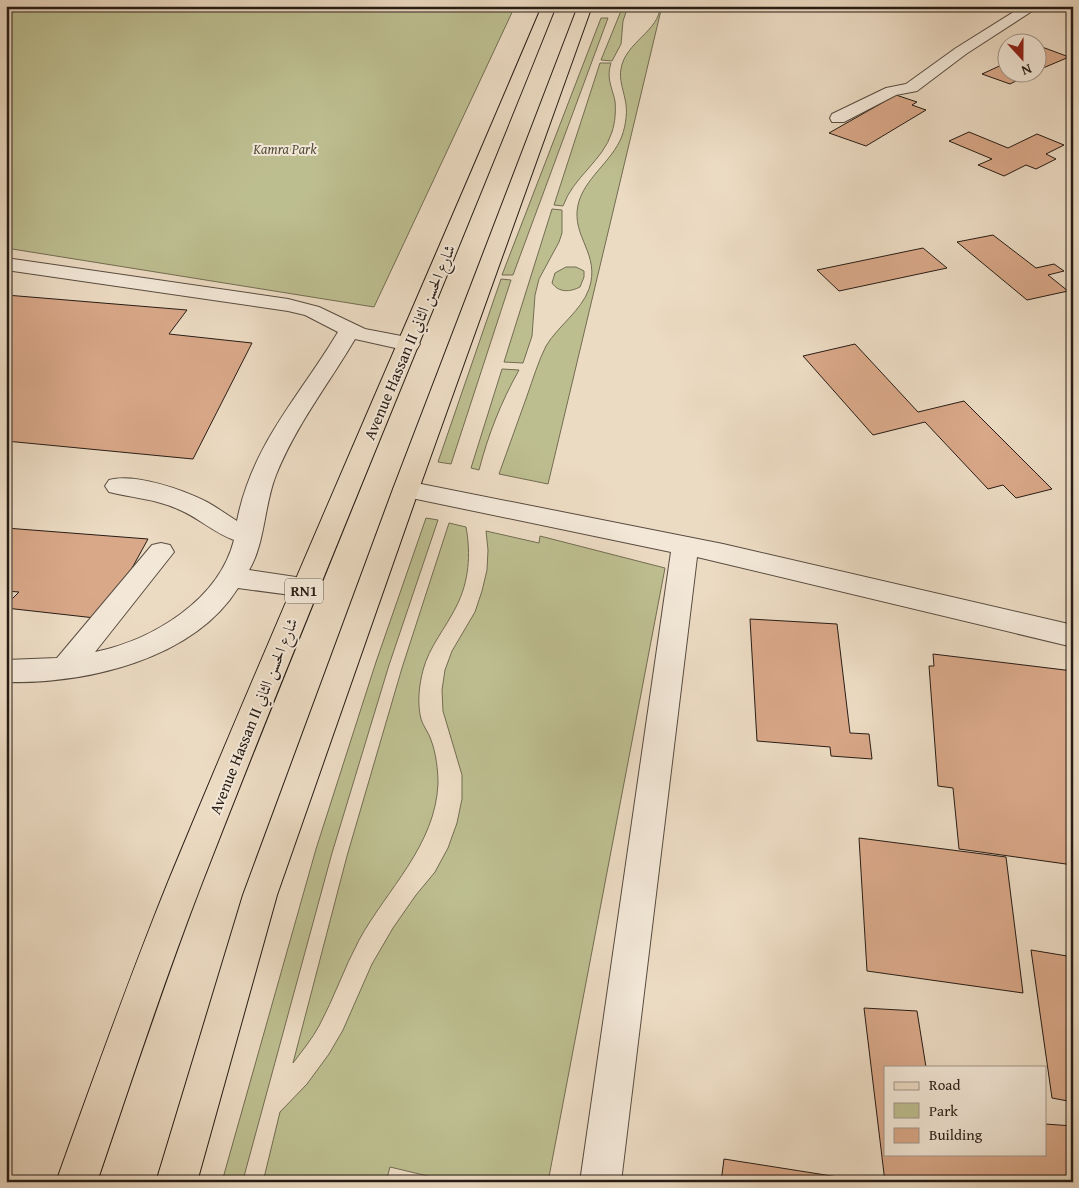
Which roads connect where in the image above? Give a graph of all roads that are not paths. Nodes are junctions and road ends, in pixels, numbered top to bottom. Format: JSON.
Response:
{"nodes":[{"id":1,"x":549,"y":6,"type":"edge"},
{"id":2,"x":585,"y":6,"type":"edge"},
{"id":3,"x":1033,"y":6,"type":"edge"},
{"id":4,"x":838,"y":118,"type":"dead end"},
{"id":5,"x":6,"y":264,"type":"edge"},
{"id":6,"x":349,"y":331,"type":"junction"},
{"id":7,"x":409,"y":344,"type":"junction"},
{"id":8,"x":118,"y":486,"type":"dead end"},
{"id":9,"x":406,"y":489,"type":"junction"},
{"id":10,"x":248,"y":535,"type":"junction"},
{"id":11,"x":685,"y":545,"type":"junction"},
{"id":12,"x":161,"y":552,"type":"dead end"},
{"id":13,"x":232,"y":578,"type":"junction"},
{"id":14,"x":306,"y":587,"type":"junction"},
{"id":15,"x":1073,"y":636,"type":"edge"},
{"id":16,"x":65,"y":669,"type":"junction"},
{"id":17,"x":6,"y":671,"type":"edge"},
{"id":18,"x":76,"y":1182,"type":"edge"},
{"id":19,"x":176,"y":1182,"type":"edge"},
{"id":20,"x":600,"y":1182,"type":"edge"}],
"edges":[{"from":1,"to":7,"type":"main road","name":"Avenue Hassan II شارع الحسن الثاني","number":"RN1"},
{"from":2,"to":9,"type":"main road"},
{"from":3,"to":4,"type":"street"},
{"from":5,"to":6,"type":"street"},
{"from":6,"to":7,"type":"street"},
{"from":6,"to":10,"type":"street"},
{"from":7,"to":14,"type":"main road","name":"Avenue Hassan II شارع الحسن الثاني","number":"RN1"},
{"from":8,"to":10,"type":"street"},
{"from":9,"to":11,"type":"street"},
{"from":9,"to":19,"type":"main road"},
{"from":10,"to":13,"type":"street"},
{"from":11,"to":15,"type":"street"},
{"from":11,"to":20,"type":"street"},
{"from":12,"to":16,"type":"street"},
{"from":13,"to":14,"type":"street"},
{"from":13,"to":16,"type":"street"},
{"from":14,"to":18,"type":"main road","name":"Avenue Hassan II شارع الحسن الثاني","number":"RN1"},
{"from":16,"to":17,"type":"street"}]}
